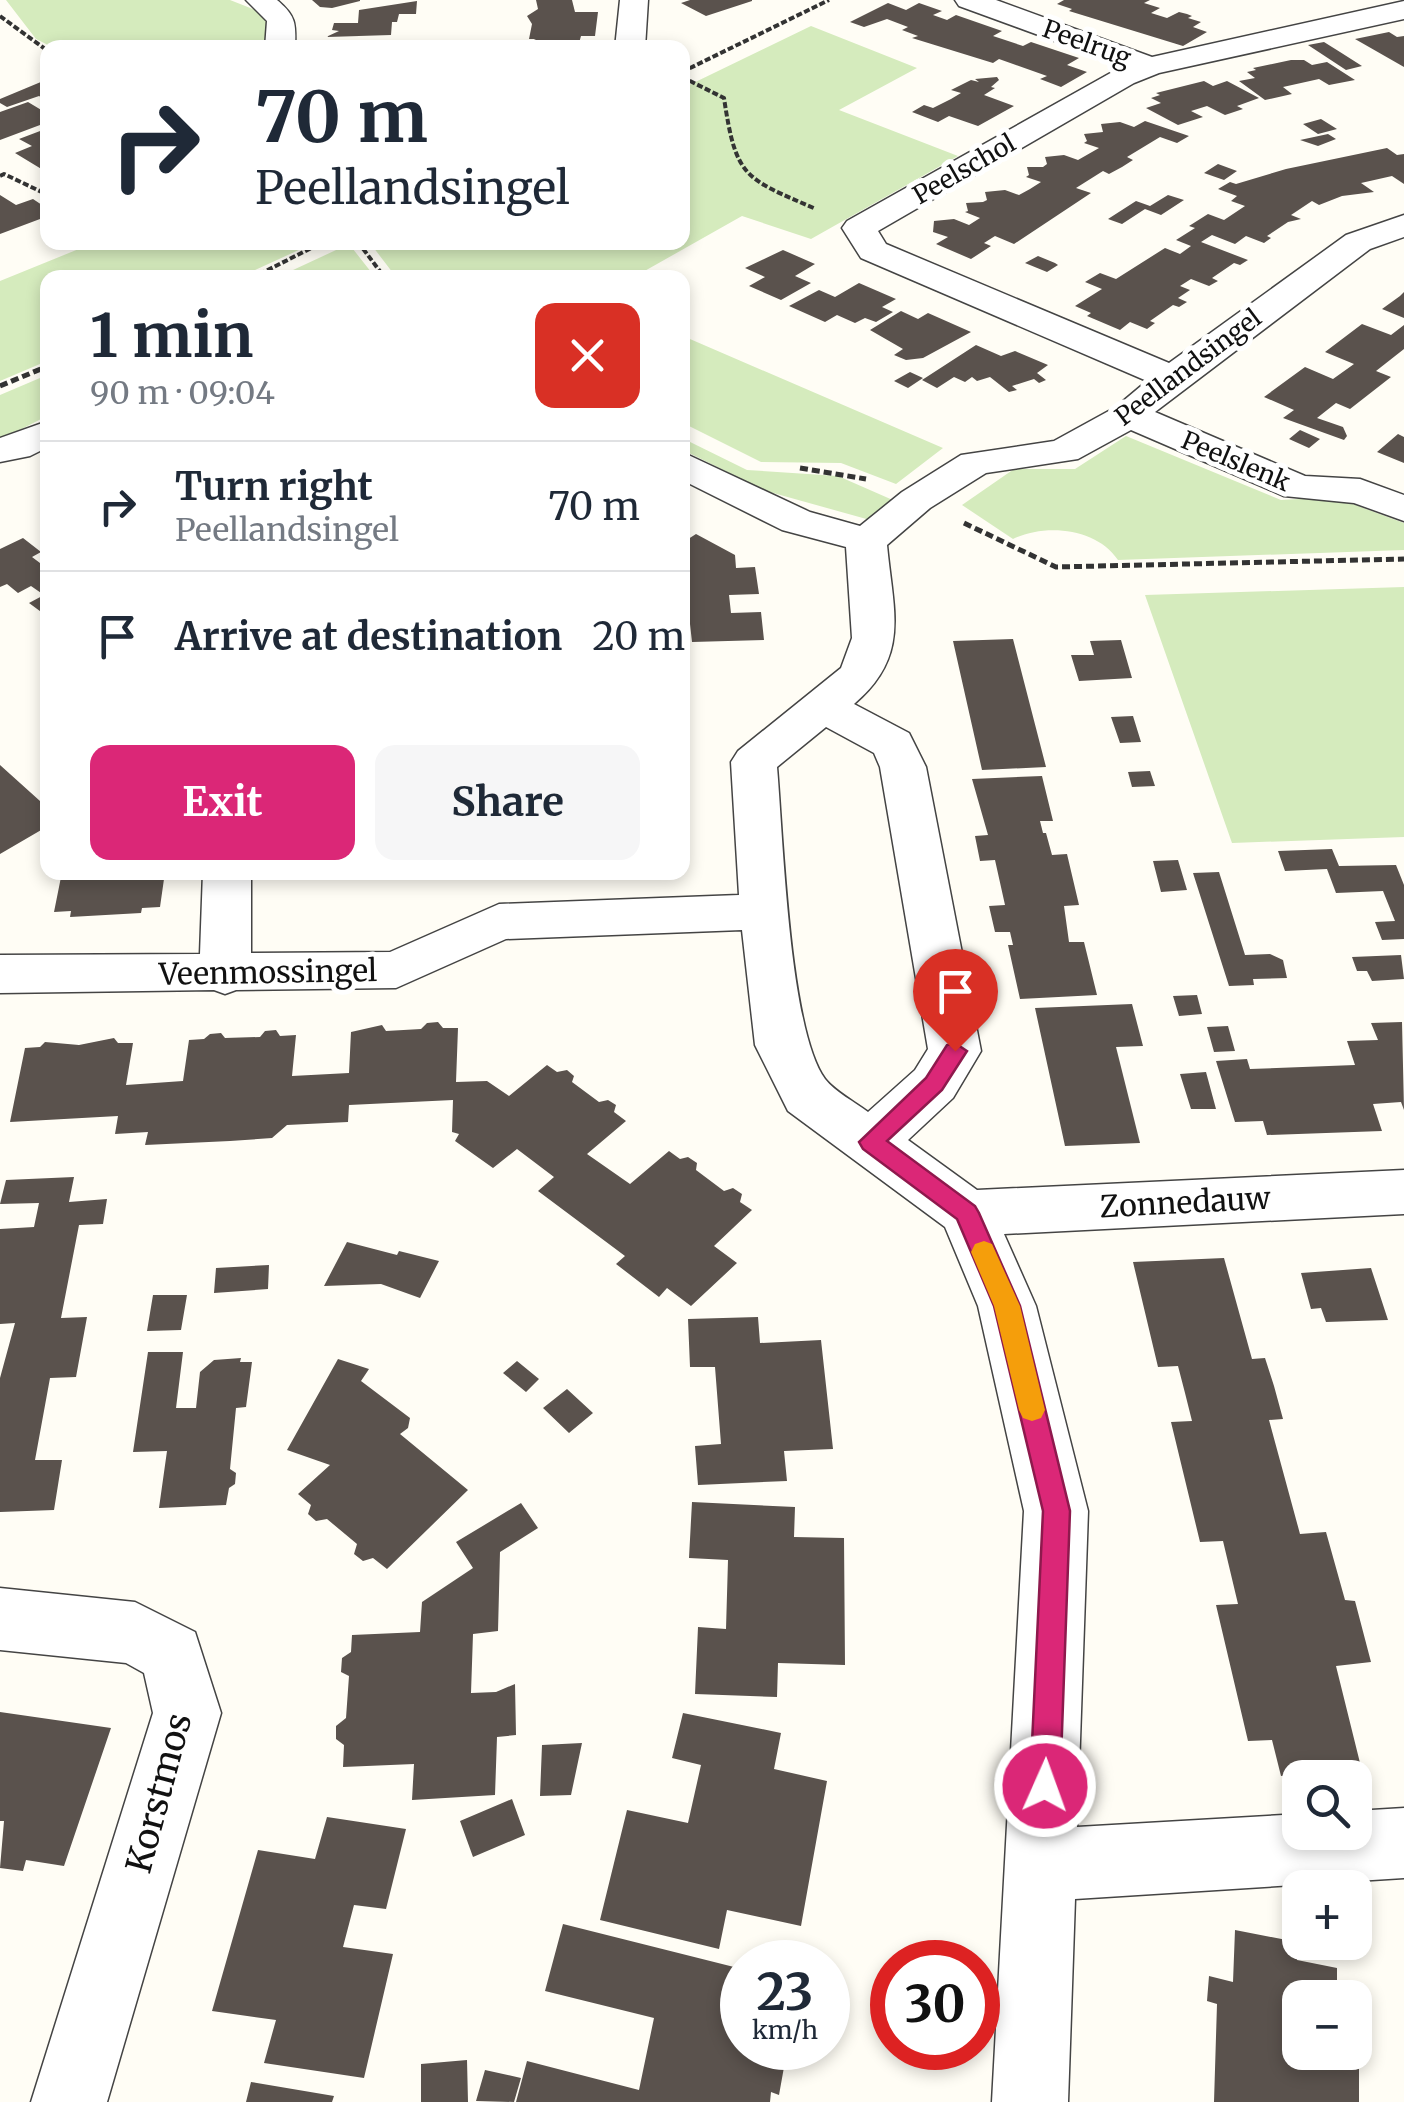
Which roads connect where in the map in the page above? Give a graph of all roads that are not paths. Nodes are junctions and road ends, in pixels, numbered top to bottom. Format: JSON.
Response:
{"nodes":[{"id":1,"x":260,"y":0,"type":"edge"},
{"id":2,"x":634,"y":0,"type":"edge"},
{"id":3,"x":969,"y":0,"type":"edge"},
{"id":4,"x":1404,"y":10,"type":"edge"},
{"id":5,"x":281,"y":40,"type":"edge"},
{"id":6,"x":631,"y":40,"type":"edge"},
{"id":7,"x":1150,"y":66,"type":"junction"},
{"id":8,"x":1404,"y":225,"type":"edge"},
{"id":9,"x":1172,"y":378,"type":"junction"},
{"id":10,"x":1129,"y":415,"type":"junction"},
{"id":11,"x":690,"y":468,"type":"edge"},
{"id":12,"x":1404,"y":509,"type":"edge"},
{"id":13,"x":866,"y":540,"type":"junction"},
{"id":14,"x":823,"y":706,"type":"junction"},
{"id":15,"x":226,"y":880,"type":"edge"},
{"id":16,"x":765,"y":912,"type":"junction"},
{"id":17,"x":0,"y":974,"type":"edge"},
{"id":18,"x":225,"y":974,"type":"junction"},
{"id":19,"x":871,"y":1142,"type":"junction"},
{"id":20,"x":1404,"y":1192,"type":"edge"},
{"id":21,"x":967,"y":1213,"type":"junction"},
{"id":22,"x":0,"y":1619,"type":"edge"},
{"id":23,"x":1404,"y":1843,"type":"edge"},
{"id":24,"x":1042,"y":1865,"type":"junction"},
{"id":25,"x":69,"y":2102,"type":"edge"},
{"id":26,"x":1030,"y":2102,"type":"edge"}],
"edges":[{"from":1,"to":5,"type":"street"},
{"from":2,"to":6,"type":"street"},
{"from":3,"to":7,"type":"street","name":"Peelrug"},
{"from":4,"to":7,"type":"street","name":"Peelschol"},
{"from":7,"to":9,"type":"street","name":"Peelschol"},
{"from":8,"to":9,"type":"street","name":"Peellandsingel"},
{"from":9,"to":10,"type":"street","name":"Peellandsingel"},
{"from":10,"to":12,"type":"street","name":"Peelslenk"},
{"from":10,"to":13,"type":"street","name":"Peellandsingel"},
{"from":11,"to":13,"type":"street"},
{"from":13,"to":14,"type":"street"},
{"from":14,"to":16,"type":"street"},
{"from":14,"to":19,"type":"street"},
{"from":15,"to":18,"type":"street"},
{"from":16,"to":18,"type":"street","name":"Veenmossingel"},
{"from":16,"to":19,"type":"street"},
{"from":17,"to":18,"type":"street","name":"Veenmossingel"},
{"from":19,"to":21,"type":"street"},
{"from":20,"to":21,"type":"street","name":"Zonnedauw"},
{"from":21,"to":24,"type":"street"},
{"from":22,"to":25,"type":"street","name":"Korstmos"},
{"from":23,"to":24,"type":"street"},
{"from":24,"to":26,"type":"street"}]}
